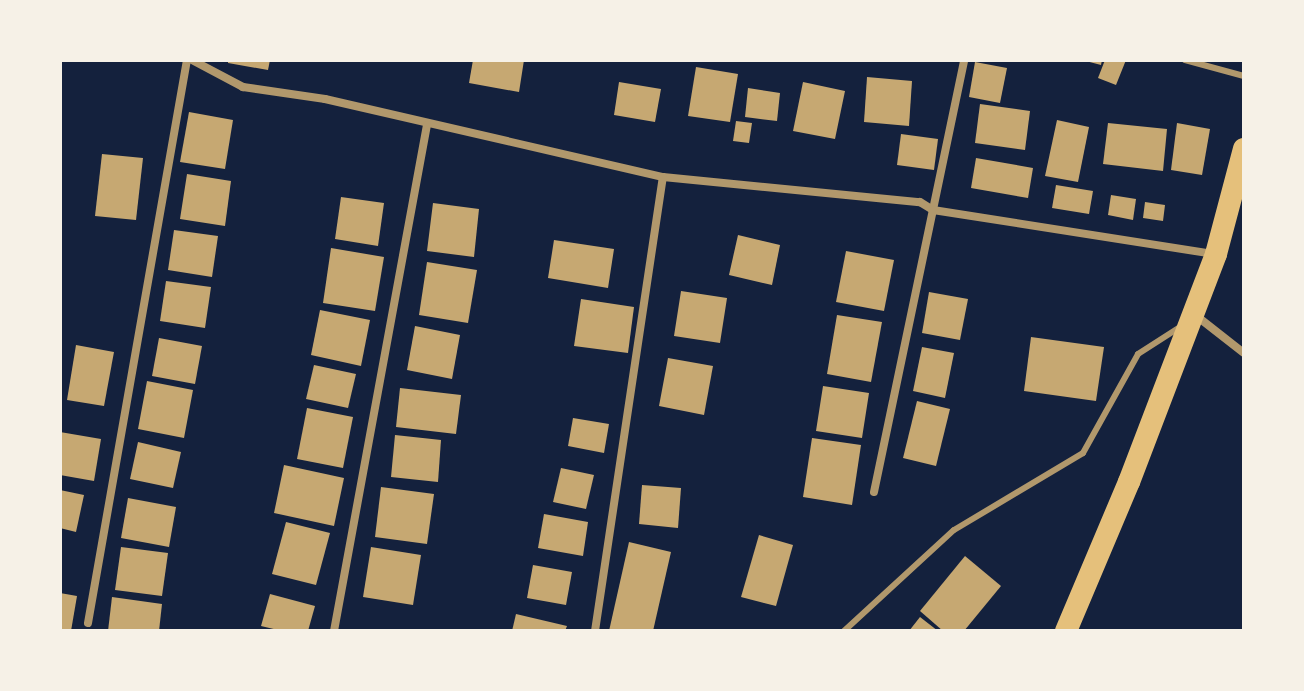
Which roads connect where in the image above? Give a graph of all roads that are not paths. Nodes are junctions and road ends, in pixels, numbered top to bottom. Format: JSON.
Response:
{"nodes":[{"id":1,"x":190,"y":60,"type":"edge"},
{"id":2,"x":964,"y":60,"type":"edge"},
{"id":3,"x":1185,"y":60,"type":"edge"},
{"id":4,"x":1244,"y":76,"type":"edge"},
{"id":5,"x":427,"y":125,"type":"junction"},
{"id":6,"x":1244,"y":149,"type":"edge"},
{"id":7,"x":663,"y":177,"type":"junction"},
{"id":8,"x":933,"y":210,"type":"junction"},
{"id":9,"x":1216,"y":254,"type":"junction"},
{"id":10,"x":1192,"y":317,"type":"junction"},
{"id":11,"x":1244,"y":353,"type":"edge"},
{"id":12,"x":874,"y":492,"type":"dead end"},
{"id":13,"x":88,"y":623,"type":"dead end"},
{"id":14,"x":334,"y":631,"type":"edge"},
{"id":15,"x":595,"y":631,"type":"edge"},
{"id":16,"x":844,"y":631,"type":"edge"},
{"id":17,"x":1066,"y":631,"type":"edge"}],
"edges":[{"from":1,"to":5,"type":"street"},
{"from":1,"to":13,"type":"street"},
{"from":2,"to":8,"type":"street"},
{"from":3,"to":4,"type":"lane"},
{"from":5,"to":7,"type":"street"},
{"from":5,"to":14,"type":"street"},
{"from":6,"to":9,"type":"highway"},
{"from":7,"to":8,"type":"street"},
{"from":7,"to":15,"type":"street"},
{"from":8,"to":9,"type":"street"},
{"from":8,"to":12,"type":"street"},
{"from":9,"to":10,"type":"highway"},
{"from":10,"to":11,"type":"street"},
{"from":10,"to":16,"type":"lane"},
{"from":10,"to":17,"type":"highway"}]}
